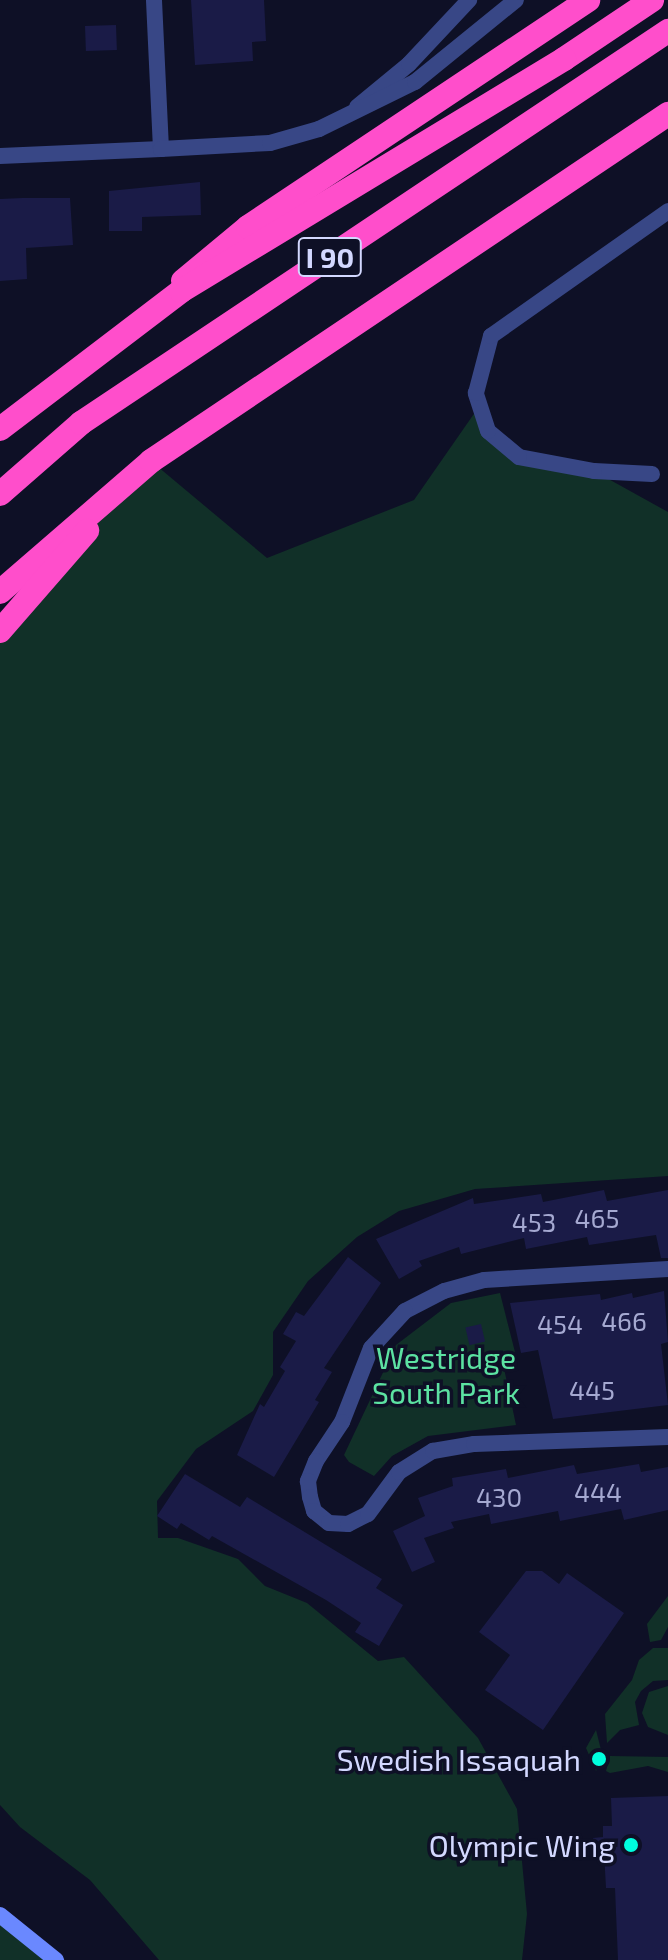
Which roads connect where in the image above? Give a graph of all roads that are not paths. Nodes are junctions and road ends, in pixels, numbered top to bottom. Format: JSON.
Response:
{"nodes":[{"id":1,"x":154,"y":0,"type":"edge"},
{"id":2,"x":469,"y":0,"type":"edge"},
{"id":3,"x":516,"y":0,"type":"edge"},
{"id":4,"x":588,"y":0,"type":"edge"},
{"id":5,"x":652,"y":0,"type":"edge"},
{"id":6,"x":668,"y":31,"type":"edge"},
{"id":7,"x":668,"y":114,"type":"edge"},
{"id":8,"x":343,"y":118,"type":"junction"},
{"id":9,"x":161,"y":149,"type":"junction"},
{"id":10,"x":0,"y":156,"type":"edge"},
{"id":11,"x":668,"y":211,"type":"edge"},
{"id":12,"x":0,"y":429,"type":"edge"},
{"id":13,"x":0,"y":444,"type":"edge"},
{"id":14,"x":151,"y":461,"type":"junction"},
{"id":15,"x":652,"y":474,"type":"dead end"},
{"id":16,"x":0,"y":494,"type":"edge"},
{"id":17,"x":0,"y":592,"type":"edge"},
{"id":18,"x":0,"y":631,"type":"edge"},
{"id":19,"x":668,"y":1269,"type":"edge"},
{"id":20,"x":668,"y":1437,"type":"edge"},
{"id":21,"x":0,"y":1915,"type":"edge"},
{"id":22,"x":56,"y":1960,"type":"edge"}],
"edges":[{"from":1,"to":9,"type":"street"},
{"from":2,"to":8,"type":"street"},
{"from":3,"to":8,"type":"street"},
{"from":4,"to":13,"type":"highway"},
{"from":5,"to":12,"type":"highway","bridge":true},
{"from":6,"to":16,"type":"highway","number":"I 90"},
{"from":7,"to":14,"type":"highway","number":"I 90"},
{"from":8,"to":9,"type":"street"},
{"from":9,"to":10,"type":"street"},
{"from":11,"to":15,"type":"street"},
{"from":14,"to":17,"type":"highway","number":"I 90"},
{"from":14,"to":18,"type":"highway"},
{"from":19,"to":20,"type":"street"},
{"from":21,"to":22,"type":"main road"}]}
